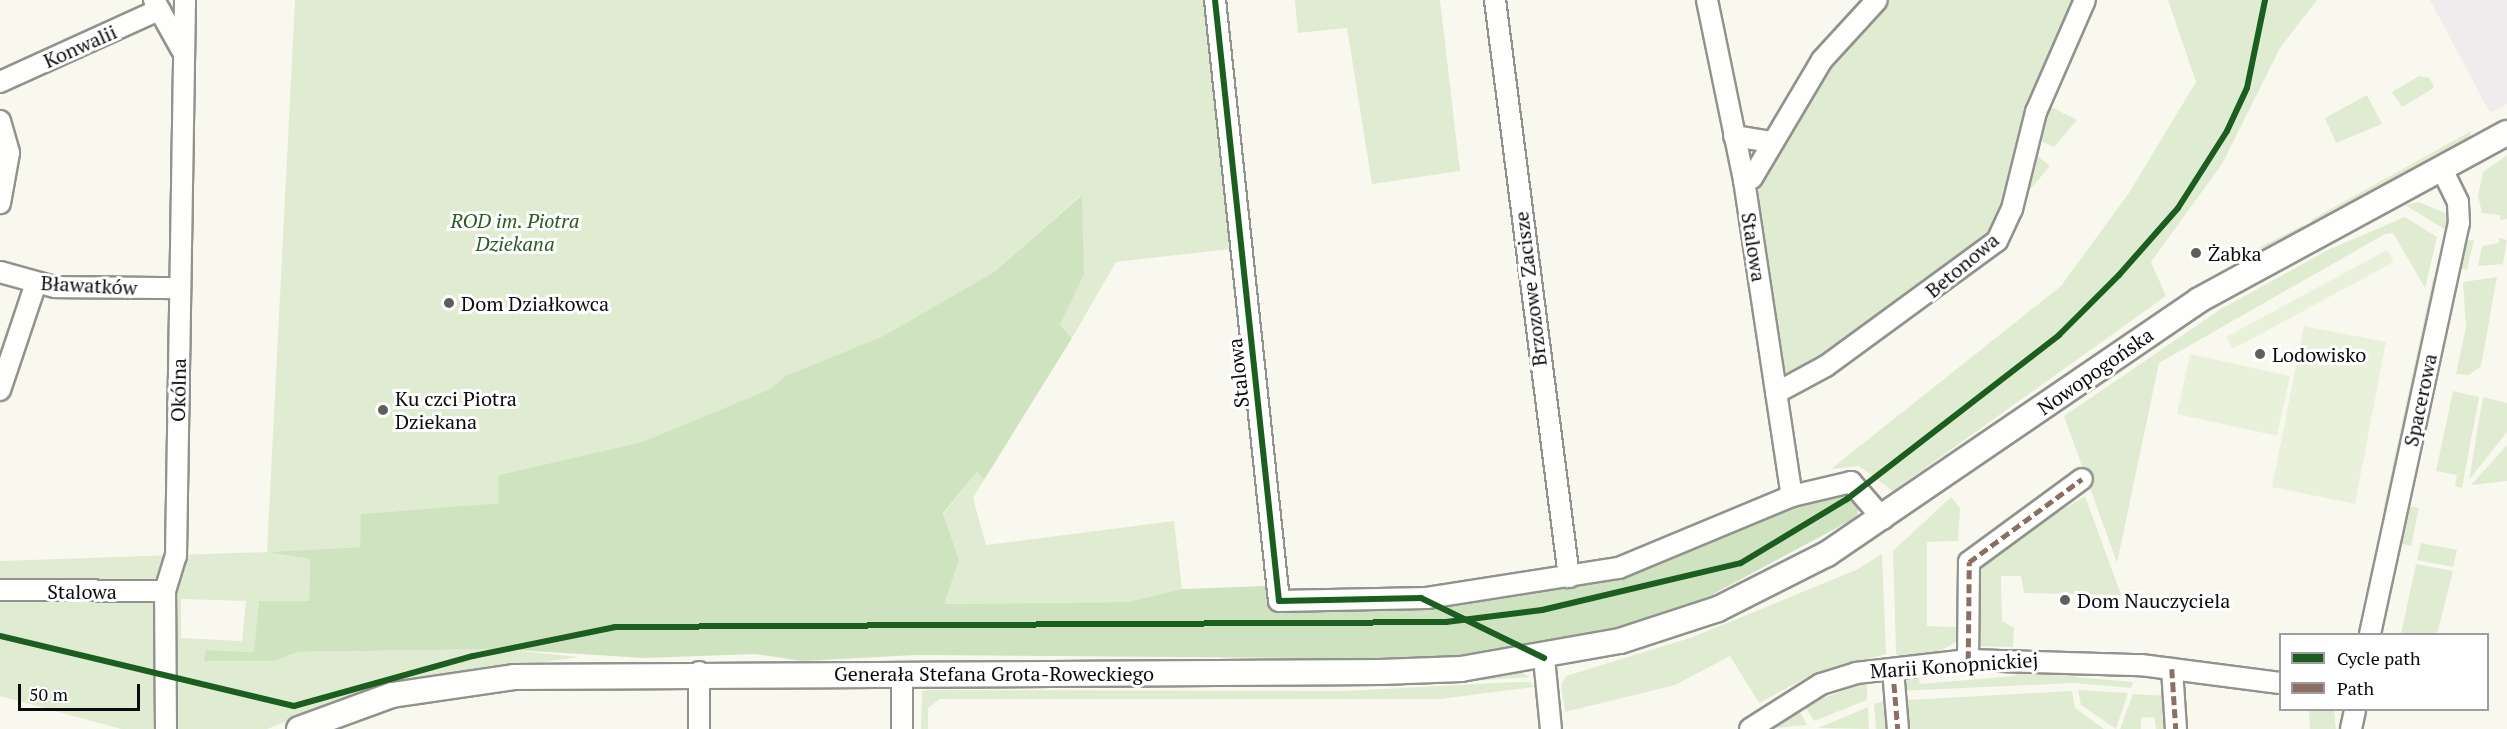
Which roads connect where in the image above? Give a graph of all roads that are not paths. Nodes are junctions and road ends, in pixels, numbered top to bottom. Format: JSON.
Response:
{"nodes":[{"id":1,"x":185,"y":0,"type":"edge"},
{"id":2,"x":1215,"y":0,"type":"edge"},
{"id":3,"x":1495,"y":0,"type":"edge"},
{"id":4,"x":1707,"y":0,"type":"edge"},
{"id":5,"x":1877,"y":0,"type":"edge"},
{"id":6,"x":2085,"y":0,"type":"edge"},
{"id":7,"x":157,"y":5,"type":"edge"},
{"id":8,"x":182,"y":50,"type":"junction"},
{"id":9,"x":0,"y":82,"type":"edge"},
{"id":10,"x":0,"y":121,"type":"edge"},
{"id":11,"x":2507,"y":133,"type":"edge"},
{"id":12,"x":1734,"y":136,"type":"junction"},
{"id":13,"x":1772,"y":142,"type":"junction"},
{"id":14,"x":2442,"y":169,"type":"junction"},
{"id":15,"x":1744,"y":180,"type":"junction"},
{"id":16,"x":0,"y":203,"type":"edge"},
{"id":17,"x":0,"y":272,"type":"edge"},
{"id":18,"x":36,"y":283,"type":"junction"},
{"id":19,"x":179,"y":288,"type":"junction"},
{"id":20,"x":0,"y":390,"type":"edge"},
{"id":21,"x":1776,"y":393,"type":"junction"},
{"id":22,"x":2082,"y":479,"type":"dead end"},
{"id":23,"x":1792,"y":496,"type":"junction"},
{"id":24,"x":1883,"y":519,"type":"junction"},
{"id":25,"x":1569,"y":577,"type":"junction"},
{"id":26,"x":0,"y":590,"type":"edge"},
{"id":27,"x":165,"y":591,"type":"junction"},
{"id":28,"x":1690,"y":619,"type":"joint"},
{"id":29,"x":2370,"y":633,"type":"edge"},
{"id":30,"x":1544,"y":658,"type":"junction"},
{"id":31,"x":1968,"y":660,"type":"junction"},
{"id":32,"x":2172,"y":669,"type":"junction"},
{"id":33,"x":1893,"y":670,"type":"junction"},
{"id":34,"x":699,"y":672,"type":"junction"},
{"id":35,"x":902,"y":675,"type":"junction"},
{"id":36,"x":2279,"y":683,"type":"edge"},
{"id":37,"x":2355,"y":711,"type":"edge"},
{"id":38,"x":166,"y":729,"type":"edge"},
{"id":39,"x":299,"y":729,"type":"edge"},
{"id":40,"x":699,"y":729,"type":"edge"},
{"id":41,"x":902,"y":729,"type":"edge"},
{"id":42,"x":1551,"y":729,"type":"edge"},
{"id":43,"x":1749,"y":729,"type":"edge"},
{"id":44,"x":1898,"y":729,"type":"edge"},
{"id":45,"x":2176,"y":729,"type":"edge"},
{"id":46,"x":2350,"y":729,"type":"edge"}],
"edges":[{"from":1,"to":8,"type":"street","name":"Okólna"},
{"from":2,"to":25,"type":"street","name":"Stalowa"},
{"from":3,"to":25,"type":"street","name":"Brzozowe Zacisze"},
{"from":4,"to":12,"type":"street","name":"Stalowa"},
{"from":5,"to":13,"type":"street"},
{"from":6,"to":21,"type":"street","name":"Betonowa"},
{"from":7,"to":8,"type":"street"},
{"from":7,"to":9,"type":"street","name":"Konwalii"},
{"from":8,"to":19,"type":"street","name":"Okólna"},
{"from":10,"to":16,"type":"street"},
{"from":11,"to":14,"type":"street","name":"Nowopogońska"},
{"from":12,"to":13,"type":"street"},
{"from":12,"to":15,"type":"street","name":"Stalowa"},
{"from":13,"to":15,"type":"street"},
{"from":14,"to":24,"type":"street","name":"Nowopogońska"},
{"from":14,"to":29,"type":"street","name":"Spacerowa"},
{"from":15,"to":21,"type":"street","name":"Stalowa"},
{"from":17,"to":18,"type":"street","name":"Bławatków"},
{"from":18,"to":19,"type":"street","name":"Bławatków"},
{"from":18,"to":20,"type":"street"},
{"from":19,"to":27,"type":"street","name":"Okólna"},
{"from":21,"to":23,"type":"street","name":"Stalowa"},
{"from":22,"to":31,"type":"street"},
{"from":23,"to":24,"type":"street"},
{"from":23,"to":25,"type":"street"},
{"from":24,"to":28,"type":"street","name":"Nowopogońska"},
{"from":26,"to":27,"type":"street","name":"Stalowa"},
{"from":27,"to":38,"type":"street","name":"Okólna"},
{"from":28,"to":30,"type":"street","name":"Generała Stefana Grota-Roweckiego"},
{"from":30,"to":35,"type":"street","name":"Generała Stefana Grota-Roweckiego"},
{"from":30,"to":42,"type":"street"},
{"from":31,"to":32,"type":"street","name":"Marii Konopnickiej"},
{"from":31,"to":33,"type":"street","name":"Marii Konopnickiej"},
{"from":32,"to":36,"type":"street","name":"Marii Konopnickiej"},
{"from":32,"to":45,"type":"street"},
{"from":33,"to":43,"type":"street","name":"Marii Konopnickiej"},
{"from":33,"to":44,"type":"street"},
{"from":34,"to":35,"type":"street","name":"Generała Stefana Grota-Roweckiego"},
{"from":34,"to":39,"type":"street","name":"Generała Stefana Grota-Roweckiego"},
{"from":34,"to":40,"type":"street"},
{"from":35,"to":41,"type":"street"},
{"from":37,"to":46,"type":"street"}]}
